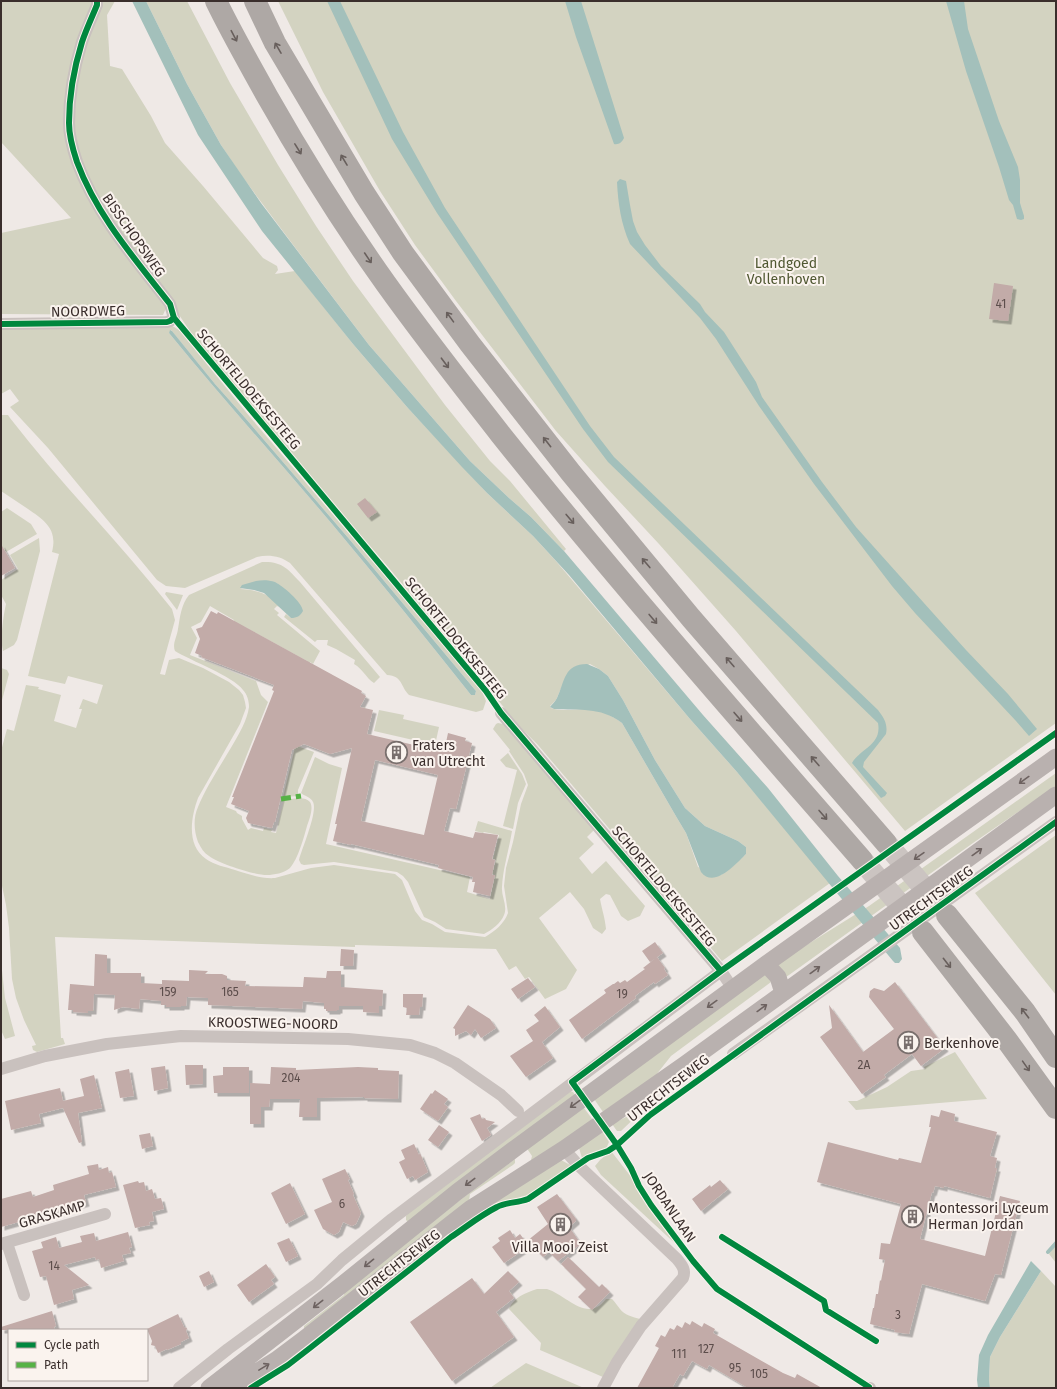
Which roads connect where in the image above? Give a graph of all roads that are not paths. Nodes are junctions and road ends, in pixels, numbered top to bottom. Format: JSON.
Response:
{"nodes":[{"id":1,"x":97,"y":1,"type":"edge"},
{"id":2,"x":216,"y":1,"type":"edge"},
{"id":3,"x":255,"y":1,"type":"edge"},
{"id":4,"x":174,"y":318,"type":"joint"},
{"id":5,"x":1,"y":324,"type":"edge"},
{"id":6,"x":501,"y":713,"type":"dead end"},
{"id":7,"x":1056,"y":757,"type":"edge"},
{"id":8,"x":1056,"y":795,"type":"edge"},
{"id":9,"x":1056,"y":822,"type":"edge"},
{"id":10,"x":886,"y":843,"type":"tunnel mouth"},
{"id":11,"x":862,"y":860,"type":"tunnel mouth"},
{"id":12,"x":947,"y":915,"type":"tunnel mouth"},
{"id":13,"x":922,"y":932,"type":"tunnel mouth"},
{"id":14,"x":766,"y":964,"type":"junction"},
{"id":15,"x":721,"y":971,"type":"junction"},
{"id":16,"x":733,"y":989,"type":"junction"},
{"id":17,"x":783,"y":993,"type":"junction"},
{"id":18,"x":733,"y":1054,"type":"dead end"},
{"id":19,"x":1056,"y":1057,"type":"edge"},
{"id":20,"x":1,"y":1069,"type":"edge"},
{"id":21,"x":1056,"y":1108,"type":"edge"},
{"id":22,"x":518,"y":1111,"type":"dead end"},
{"id":23,"x":516,"y":1147,"type":"junction"},
{"id":24,"x":564,"y":1149,"type":"junction"},
{"id":25,"x":532,"y":1169,"type":"junction"},
{"id":26,"x":105,"y":1214,"type":"dead end"},
{"id":27,"x":392,"y":1218,"type":"junction"},
{"id":28,"x":404,"y":1234,"type":"junction"},
{"id":29,"x":4,"y":1244,"type":"edge"},
{"id":30,"x":24,"y":1295,"type":"dead end"},
{"id":31,"x":292,"y":1324,"type":"junction"},
{"id":32,"x":304,"y":1339,"type":"junction"},
{"id":33,"x":179,"y":1388,"type":"edge"},
{"id":34,"x":209,"y":1388,"type":"edge"},
{"id":35,"x":231,"y":1388,"type":"edge"},
{"id":36,"x":603,"y":1388,"type":"edge"}],
"edges":[{"from":1,"to":4,"type":"street","name":"BISSCHOPSWEG"},
{"from":2,"to":11,"type":"highway","one_way":true},
{"from":10,"to":3,"type":"highway","one_way":true},
{"from":4,"to":5,"type":"street","name":"NOORDWEG"},
{"from":6,"to":15,"type":"street","name":"SCHORTELDOEKSESTEEG"},
{"from":7,"to":14,"type":"main road","name":"UTRECHTSEWEG","one_way":true},
{"from":17,"to":8,"type":"main road","name":"UTRECHTSEWEG","one_way":true},
{"from":9,"to":18,"type":"street","name":"UTRECHTSEWEG"},
{"from":19,"to":12,"type":"highway","one_way":true},
{"from":13,"to":21,"type":"highway","one_way":true},
{"from":14,"to":16,"type":"main road","name":"UTRECHTSEWEG"},
{"from":14,"to":17,"type":"main road"},
{"from":15,"to":16,"type":"street","name":"SCHORTELDOEKSESTEEG"},
{"from":15,"to":27,"type":"street"},
{"from":16,"to":23,"type":"main road","name":"UTRECHTSEWEG","one_way":true},
{"from":24,"to":17,"type":"main road","name":"UTRECHTSEWEG","one_way":true},
{"from":20,"to":22,"type":"street","name":"KROOSTWEG-NOORD"},
{"from":23,"to":25,"type":"main road"},
{"from":23,"to":28,"type":"main road","name":"UTRECHTSEWEG","one_way":true},
{"from":24,"to":25,"type":"main road","name":"UTRECHTSEWEG"},
{"from":24,"to":36,"type":"street","name":"JORDANLAAN"},
{"from":25,"to":32,"type":"main road","name":"UTRECHTSEWEG"},
{"from":26,"to":29,"type":"street","name":"GRASKAMP"},
{"from":27,"to":28,"type":"street","name":"UTRECHTSEWEG"},
{"from":27,"to":33,"type":"street"},
{"from":28,"to":31,"type":"main road","name":"UTRECHTSEWEG","one_way":true},
{"from":29,"to":30,"type":"street","name":"GRASKAMP"},
{"from":31,"to":32,"type":"main road"},
{"from":31,"to":34,"type":"main road","name":"UTRECHTSEWEG"},
{"from":35,"to":32,"type":"main road","name":"UTRECHTSEWEG","one_way":true}]}
